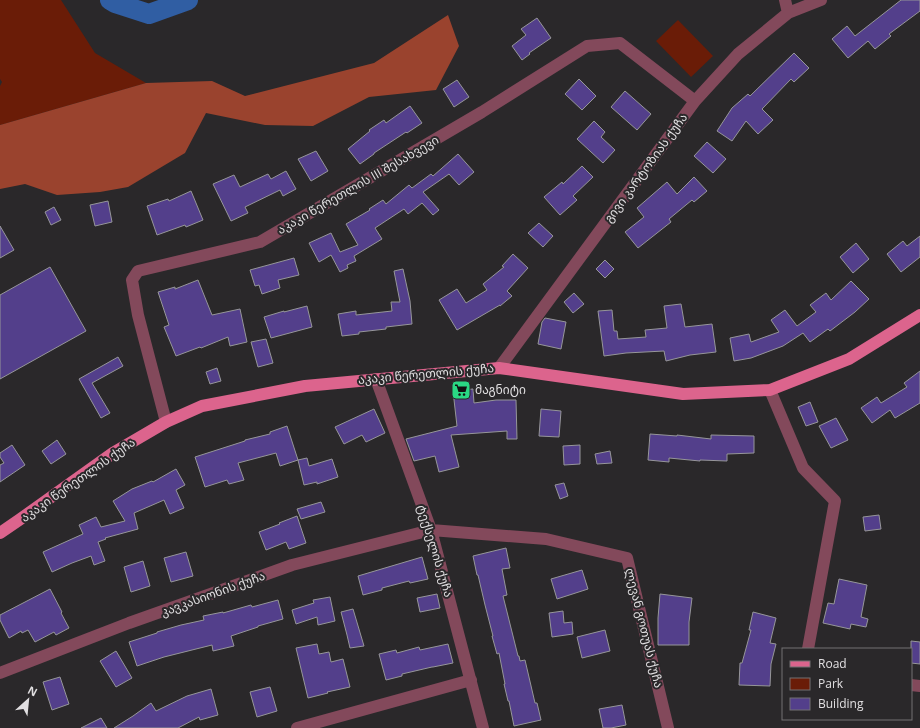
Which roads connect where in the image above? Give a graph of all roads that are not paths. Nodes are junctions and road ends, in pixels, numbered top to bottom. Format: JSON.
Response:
{"nodes":[{"id":1,"x":785,"y":0,"type":"edge"},
{"id":2,"x":822,"y":0,"type":"edge"},
{"id":3,"x":788,"y":13,"type":"junction"},
{"id":4,"x":695,"y":101,"type":"junction"},
{"id":5,"x":920,"y":315,"type":"edge"},
{"id":6,"x":499,"y":368,"type":"junction"},
{"id":7,"x":376,"y":379,"type":"junction"},
{"id":8,"x":770,"y":390,"type":"junction"},
{"id":9,"x":166,"y":422,"type":"junction"},
{"id":10,"x":431,"y":530,"type":"junction"},
{"id":11,"x":0,"y":533,"type":"edge"},
{"id":12,"x":808,"y":648,"type":"edge"},
{"id":13,"x":0,"y":673,"type":"edge"},
{"id":14,"x":471,"y":680,"type":"junction"},
{"id":15,"x":297,"y":728,"type":"edge"},
{"id":16,"x":483,"y":728,"type":"edge"},
{"id":17,"x":668,"y":728,"type":"edge"}],
"edges":[{"from":1,"to":3,"type":"street"},
{"from":2,"to":3,"type":"street","name":"გივი კარტოზიას ქუჩა"},
{"from":3,"to":4,"type":"street","name":"გივი კარტოზიას ქუჩა"},
{"from":4,"to":6,"type":"street","name":"გივი კარტოზიას ქუჩა"},
{"from":4,"to":9,"type":"street","name":"აკაკი წერეთლის III შესახვევი"},
{"from":5,"to":8,"type":"main road","name":"აკაკი წერეთლის ქუჩა"},
{"from":6,"to":7,"type":"main road","name":"აკაკი წერეთლის ქუჩა"},
{"from":6,"to":8,"type":"main road","name":"აკაკი წერეთლის ქუჩა"},
{"from":7,"to":9,"type":"main road","name":"აკაკი წერეთლის ქუჩა"},
{"from":7,"to":10,"type":"street","name":"ტექსელის ქუჩა"},
{"from":8,"to":12,"type":"street"},
{"from":9,"to":11,"type":"main road","name":"აკაკი წერეთლის ქუჩა"},
{"from":10,"to":13,"type":"street","name":"კავკასიონის ქუჩა"},
{"from":10,"to":14,"type":"street","name":"ტექსელის ქუჩა"},
{"from":10,"to":17,"type":"street","name":"ლევან გოთუას ქუჩა"},
{"from":14,"to":15,"type":"street"},
{"from":14,"to":16,"type":"street","name":"ტექსელის ქუჩა"}]}
